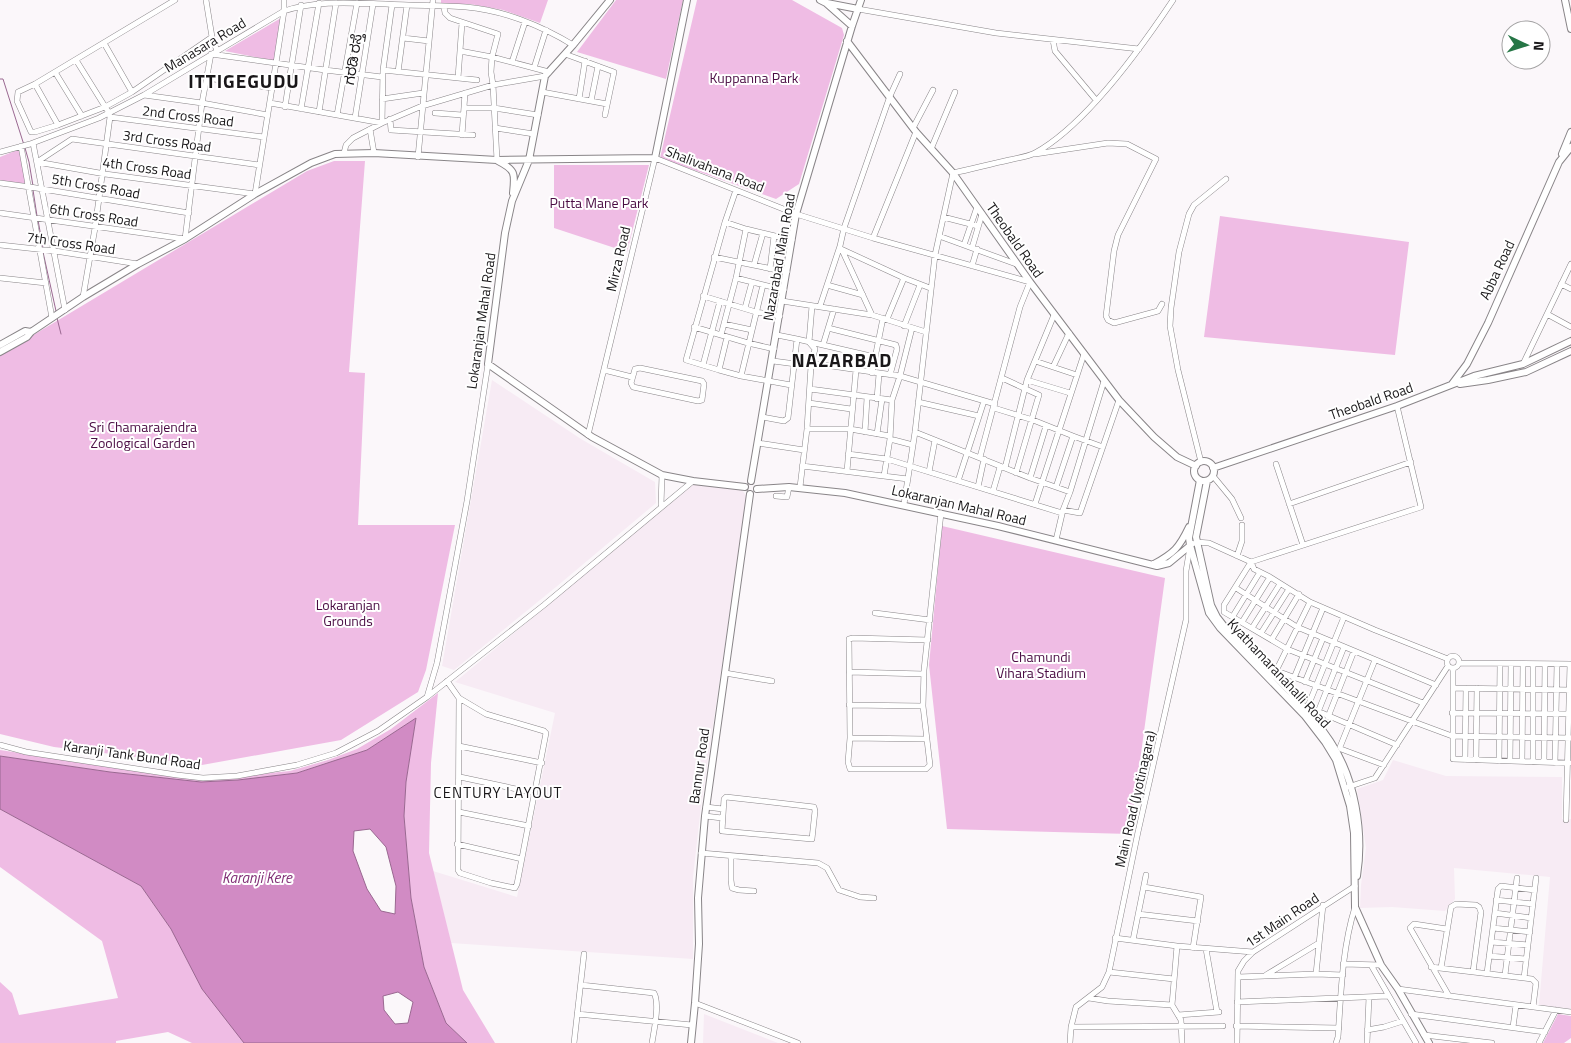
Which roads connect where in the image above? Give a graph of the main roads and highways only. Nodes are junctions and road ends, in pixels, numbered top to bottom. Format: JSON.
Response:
{"nodes":[{"id":1,"x":610,"y":0,"type":"edge"},
{"id":2,"x":688,"y":0,"type":"edge"},
{"id":3,"x":861,"y":0,"type":"edge"},
{"id":4,"x":1565,"y":0,"type":"edge"},
{"id":5,"x":823,"y":2,"type":"edge"},
{"id":6,"x":858,"y":9,"type":"junction"},
{"id":7,"x":852,"y":26,"type":"junction"},
{"id":8,"x":1571,"y":29,"type":"edge"},
{"id":9,"x":847,"y":41,"type":"junction"},
{"id":10,"x":1571,"y":132,"type":"edge"},
{"id":11,"x":1571,"y":147,"type":"edge"},
{"id":12,"x":655,"y":158,"type":"joint"},
{"id":13,"x":497,"y":160,"type":"junction"},
{"id":14,"x":529,"y":160,"type":"junction"},
{"id":15,"x":1559,"y":162,"type":"junction"},
{"id":16,"x":512,"y":201,"type":"junction"},
{"id":17,"x":30,"y":332,"type":"junction"},
{"id":18,"x":1571,"y":341,"type":"edge"},
{"id":19,"x":0,"y":345,"type":"edge"},
{"id":20,"x":1571,"y":351,"type":"edge"},
{"id":21,"x":0,"y":352,"type":"edge"},
{"id":22,"x":1451,"y":385,"type":"junction"},
{"id":23,"x":1197,"y":466,"type":"junction"},
{"id":24,"x":1213,"y":468,"type":"junction"},
{"id":25,"x":1206,"y":479,"type":"junction"},
{"id":26,"x":751,"y":481,"type":"junction"},
{"id":27,"x":745,"y":487,"type":"junction"},
{"id":28,"x":757,"y":489,"type":"junction"},
{"id":29,"x":750,"y":494,"type":"junction"},
{"id":30,"x":1193,"y":518,"type":"junction"},
{"id":31,"x":1193,"y":543,"type":"junction"},
{"id":32,"x":1153,"y":565,"type":"junction"},
{"id":33,"x":1348,"y":787,"type":"junction"},
{"id":34,"x":691,"y":1043,"type":"edge"},
{"id":35,"x":1429,"y":1043,"type":"edge"}],
"edges":[{"from":1,"to":14,"type":"main road","name":"Lokaranjan Mahal Road"},
{"from":2,"to":12,"type":"main road","name":"Mirza Road"},
{"from":3,"to":6,"type":"main road"},
{"from":4,"to":8,"type":"main road"},
{"from":5,"to":6,"type":"main road"},
{"from":5,"to":7,"type":"main road"},
{"from":6,"to":7,"type":"main road"},
{"from":7,"to":9,"type":"main road"},
{"from":9,"to":23,"type":"main road","name":"Theobald Road"},
{"from":9,"to":26,"type":"main road","name":"Nazarabad Main Road"},
{"from":10,"to":15,"type":"main road","name":"Abba Road"},
{"from":11,"to":15,"type":"main road","name":"Abba Road"},
{"from":12,"to":14,"type":"main road","name":"Shalivahana Road"},
{"from":13,"to":14,"type":"main road","name":"Shalivahana Road"},
{"from":13,"to":16,"type":"main road"},
{"from":13,"to":17,"type":"main road","name":"Shalivahana Road"},
{"from":14,"to":16,"type":"main road","name":"Lokaranjan Mahal Road"},
{"from":15,"to":22,"type":"main road","name":"Abba Road"},
{"from":16,"to":27,"type":"main road","name":"Lokaranjan Mahal Road"},
{"from":17,"to":19,"type":"main road"},
{"from":17,"to":21,"type":"main road"},
{"from":18,"to":22,"type":"main road","name":"Theobald Road"},
{"from":20,"to":22,"type":"main road","name":"Theobald Road"},
{"from":22,"to":24,"type":"main road","name":"Theobald Road"},
{"from":23,"to":24,"type":"main road"},
{"from":23,"to":25,"type":"main road"},
{"from":24,"to":25,"type":"main road"},
{"from":25,"to":30,"type":"main road","name":"Kyathamaranahalli Road"},
{"from":25,"to":31,"type":"main road"},
{"from":26,"to":27,"type":"main road"},
{"from":26,"to":28,"type":"main road"},
{"from":27,"to":29,"type":"main road"},
{"from":28,"to":29,"type":"main road"},
{"from":28,"to":32,"type":"main road","name":"Lokaranjan Mahal Road"},
{"from":29,"to":34,"type":"main road","name":"Bannur Road"},
{"from":30,"to":31,"type":"main road","name":"Kyathamaranahalli Road"},
{"from":30,"to":32,"type":"main road"},
{"from":31,"to":32,"type":"main road"},
{"from":31,"to":33,"type":"main road","name":"Kyathamaranahalli Road"},
{"from":31,"to":33,"type":"main road","name":"Kyathamaranahalli Road"},
{"from":33,"to":35,"type":"main road","name":"Kyathamaranahalli Road"}]}
